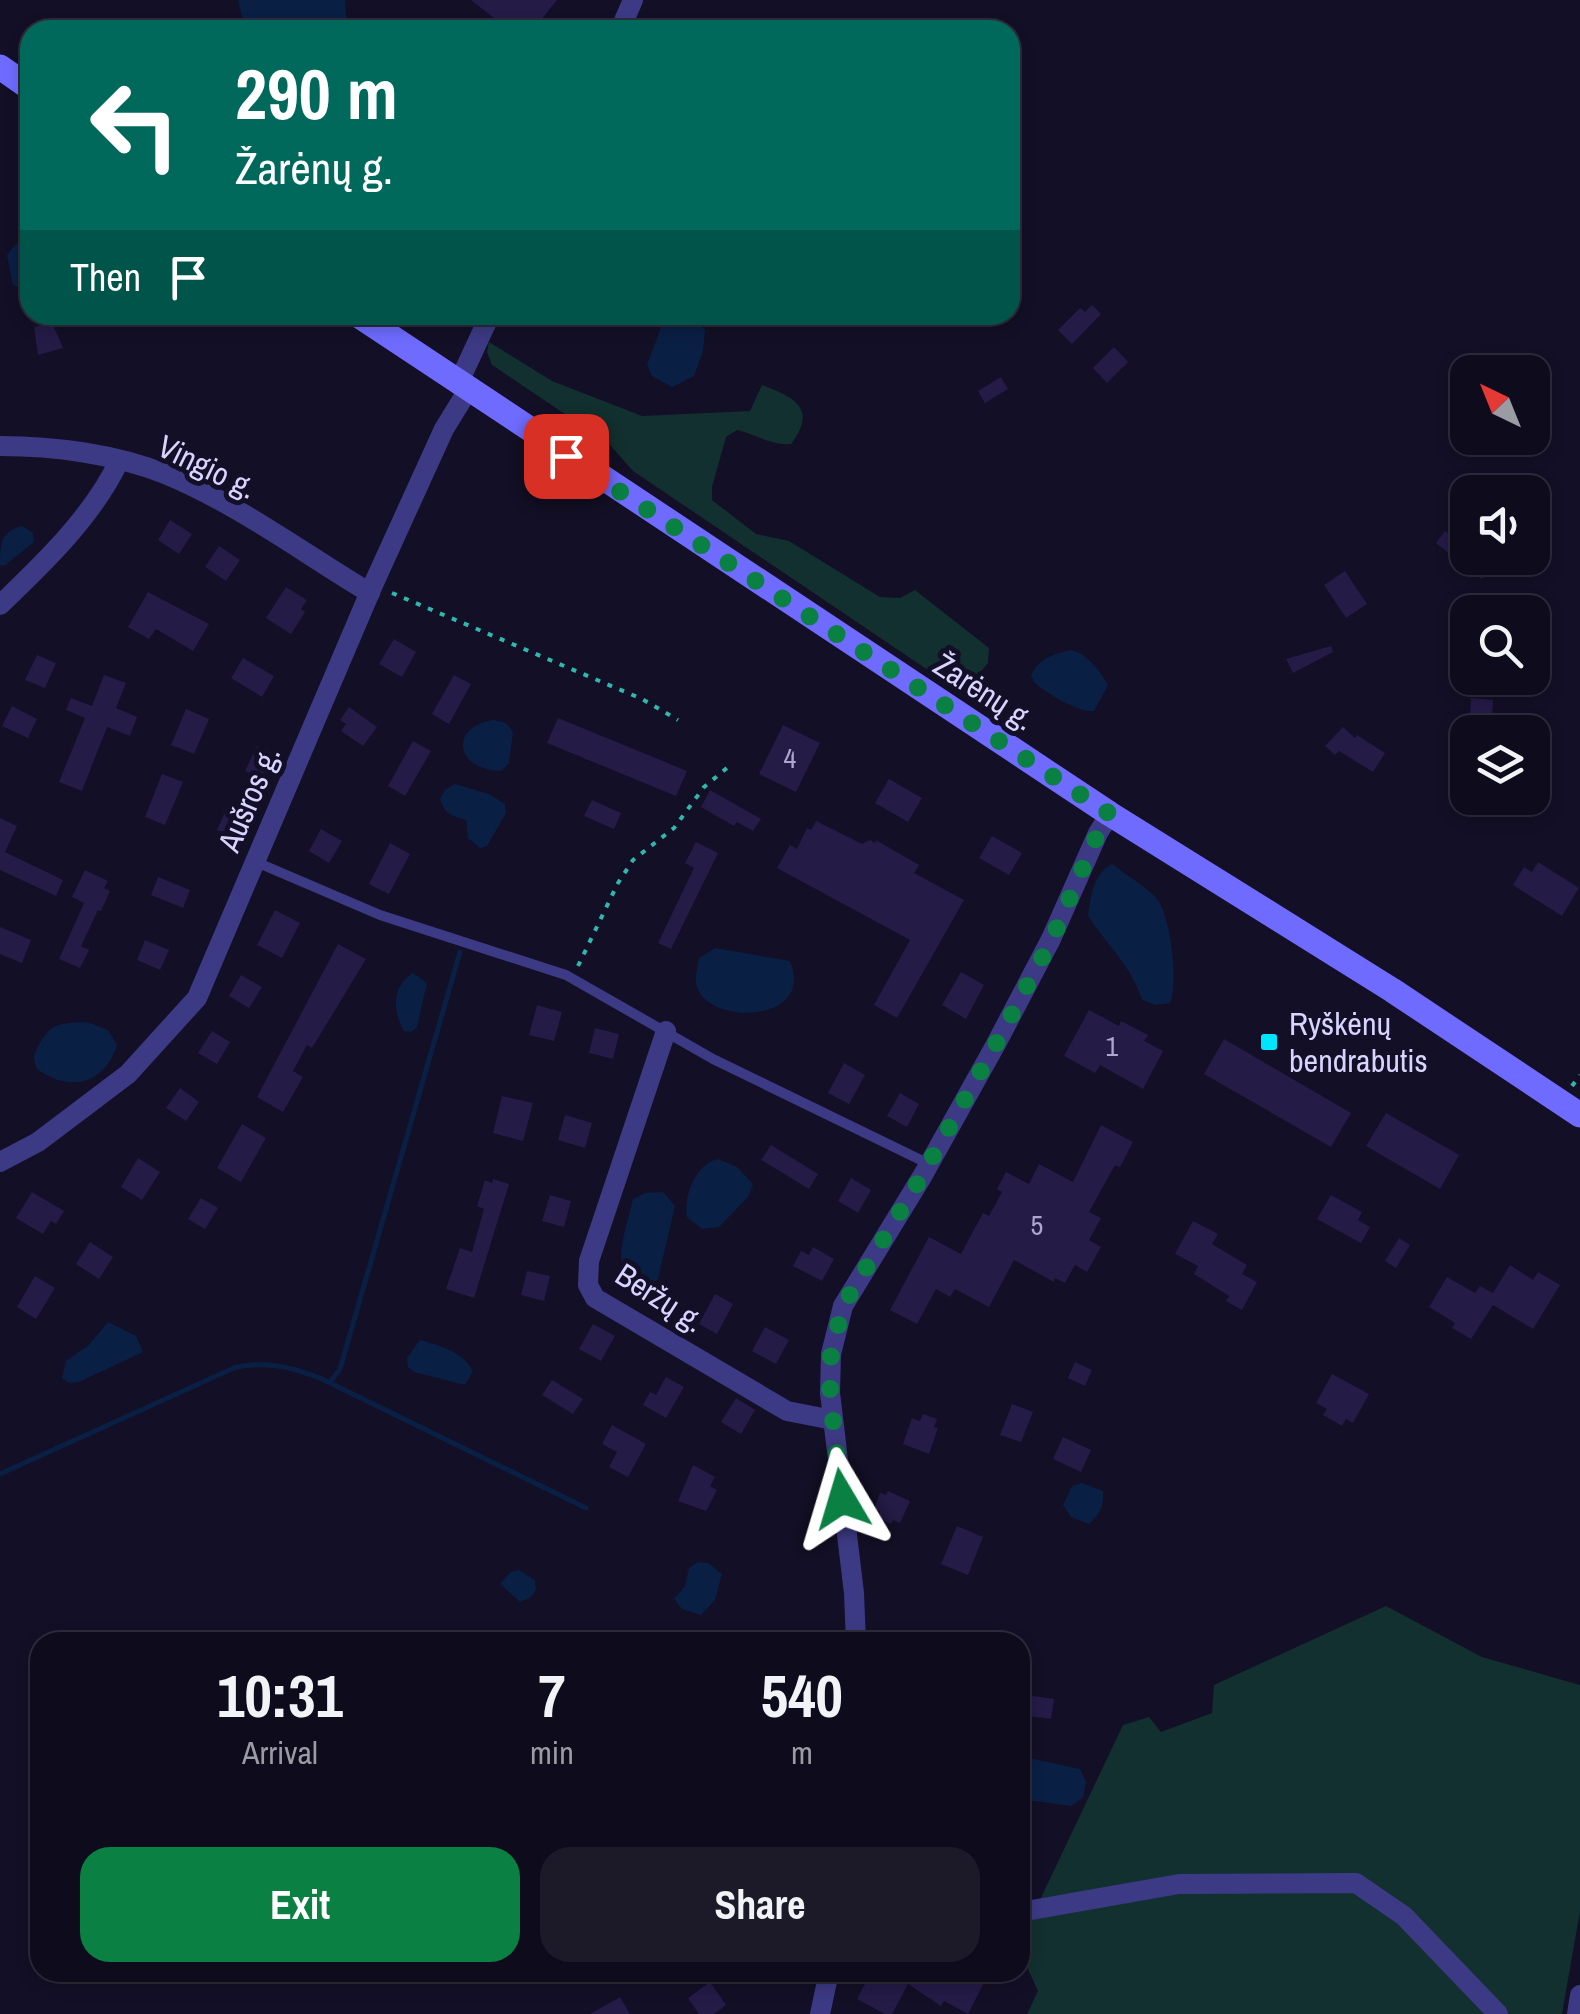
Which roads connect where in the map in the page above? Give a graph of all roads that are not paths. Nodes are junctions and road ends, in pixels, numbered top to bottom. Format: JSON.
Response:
{"nodes":[{"id":1,"x":373,"y":325,"type":"edge"},
{"id":2,"x":486,"y":325,"type":"edge"},
{"id":3,"x":463,"y":387,"type":"junction"},
{"id":4,"x":0,"y":446,"type":"edge"},
{"id":5,"x":120,"y":461,"type":"junction"},
{"id":6,"x":372,"y":589,"type":"junction"},
{"id":7,"x":0,"y":605,"type":"edge"},
{"id":8,"x":1110,"y":814,"type":"junction"},
{"id":9,"x":255,"y":861,"type":"junction"},
{"id":10,"x":666,"y":1031,"type":"junction"},
{"id":11,"x":1580,"y":1115,"type":"edge"},
{"id":12,"x":0,"y":1162,"type":"edge"},
{"id":13,"x":929,"y":1164,"type":"junction"},
{"id":14,"x":833,"y":1420,"type":"junction"},
{"id":15,"x":856,"y":1632,"type":"edge"},
{"id":16,"x":1030,"y":1910,"type":"edge"},
{"id":17,"x":827,"y":1982,"type":"edge"},
{"id":18,"x":1580,"y":1995,"type":"edge"},
{"id":19,"x":820,"y":2014,"type":"edge"},
{"id":20,"x":1498,"y":2014,"type":"edge"},
{"id":21,"x":1577,"y":2014,"type":"edge"}],
"edges":[{"from":1,"to":3,"type":"main road","name":"Žarėnų g."},
{"from":2,"to":3,"type":"street","name":"Aušros g."},
{"from":3,"to":6,"type":"street","name":"Aušros g."},
{"from":3,"to":8,"type":"main road","name":"Žarėnų g."},
{"from":4,"to":5,"type":"street","name":"Vingio g."},
{"from":5,"to":6,"type":"street","name":"Vingio g."},
{"from":5,"to":7,"type":"street"},
{"from":6,"to":9,"type":"street","name":"Aušros g."},
{"from":8,"to":11,"type":"main road","name":"Žarėnų g."},
{"from":8,"to":13,"type":"street"},
{"from":9,"to":10,"type":"lane"},
{"from":9,"to":12,"type":"street","name":"Aušros g."},
{"from":10,"to":13,"type":"lane"},
{"from":10,"to":14,"type":"street","name":"Beržų g."},
{"from":13,"to":14,"type":"street"},
{"from":14,"to":15,"type":"street"},
{"from":16,"to":20,"type":"street"},
{"from":17,"to":19,"type":"street"},
{"from":18,"to":21,"type":"street"}]}
